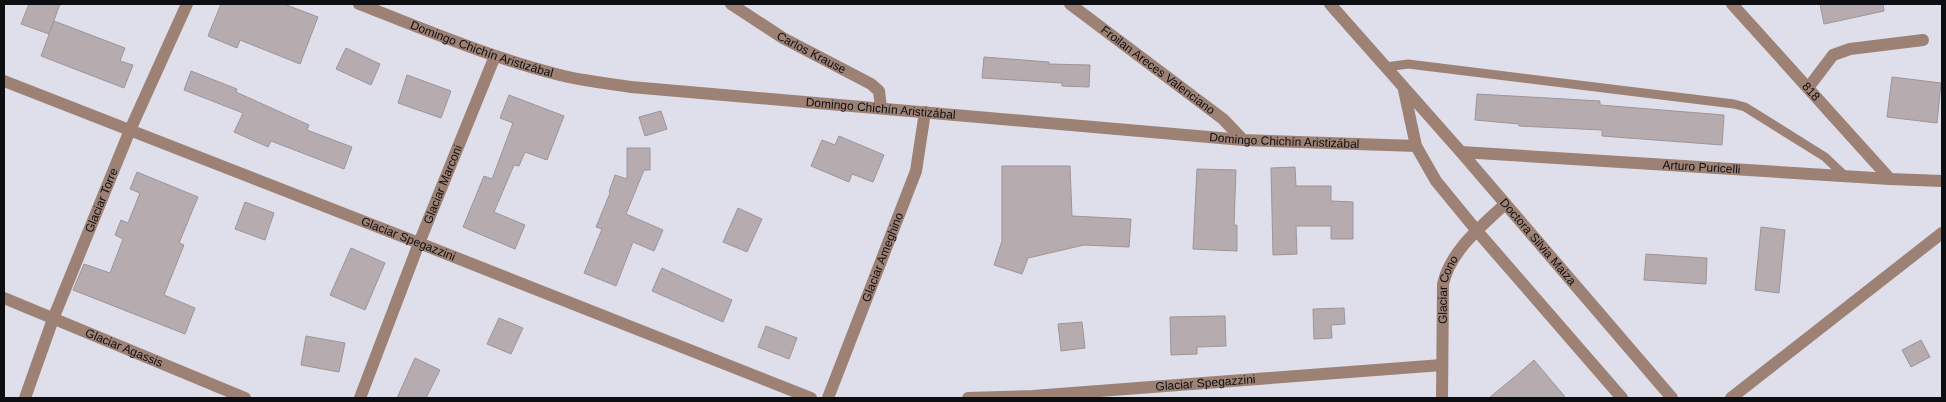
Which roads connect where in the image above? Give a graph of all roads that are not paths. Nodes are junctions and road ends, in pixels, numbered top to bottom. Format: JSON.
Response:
{"nodes":[{"id":1,"x":187,"y":4,"type":"edge"},
{"id":2,"x":359,"y":4,"type":"edge"},
{"id":3,"x":731,"y":4,"type":"edge"},
{"id":4,"x":1070,"y":4,"type":"edge"},
{"id":5,"x":1330,"y":4,"type":"edge"},
{"id":6,"x":1732,"y":4,"type":"edge"},
{"id":7,"x":1923,"y":40,"type":"dead end"},
{"id":8,"x":495,"y":56,"type":"junction"},
{"id":9,"x":1386,"y":67,"type":"junction"},
{"id":10,"x":4,"y":81,"type":"edge"},
{"id":11,"x":1404,"y":88,"type":"junction"},
{"id":12,"x":1808,"y":88,"type":"junction"},
{"id":13,"x":880,"y":108,"type":"junction"},
{"id":14,"x":925,"y":112,"type":"junction"},
{"id":15,"x":130,"y":130,"type":"junction"},
{"id":16,"x":1243,"y":140,"type":"junction"},
{"id":17,"x":1416,"y":146,"type":"junction"},
{"id":18,"x":1461,"y":152,"type":"junction"},
{"id":19,"x":1845,"y":177,"type":"junction"},
{"id":20,"x":1890,"y":179,"type":"junction"},
{"id":21,"x":1942,"y":181,"type":"edge"},
{"id":22,"x":1505,"y":204,"type":"junction"},
{"id":23,"x":1477,"y":231,"type":"junction"},
{"id":24,"x":1942,"y":234,"type":"edge"},
{"id":25,"x":419,"y":243,"type":"junction"},
{"id":26,"x":4,"y":298,"type":"edge"},
{"id":27,"x":53,"y":319,"type":"junction"},
{"id":28,"x":1442,"y":365,"type":"junction"},
{"id":29,"x":1033,"y":397,"type":"edge"},
{"id":30,"x":25,"y":398,"type":"edge"},
{"id":31,"x":245,"y":398,"type":"edge"},
{"id":32,"x":360,"y":398,"type":"edge"},
{"id":33,"x":811,"y":398,"type":"edge"},
{"id":34,"x":828,"y":398,"type":"edge"},
{"id":35,"x":968,"y":398,"type":"edge"},
{"id":36,"x":1442,"y":398,"type":"edge"},
{"id":37,"x":1622,"y":398,"type":"edge"},
{"id":38,"x":1672,"y":398,"type":"edge"},
{"id":39,"x":1731,"y":398,"type":"edge"}],
"edges":[{"from":1,"to":15,"type":"street","name":"Glaciar Torre"},
{"from":2,"to":8,"type":"street","name":"Domingo Chichín Aristizábal"},
{"from":3,"to":13,"type":"street","name":"Carlos Krause"},
{"from":4,"to":16,"type":"street","name":"Froilan Areces Valenciano"},
{"from":5,"to":9,"type":"street","name":"Doctora Silvia Maiza"},
{"from":6,"to":12,"type":"street","name":"818"},
{"from":7,"to":12,"type":"street"},
{"from":8,"to":13,"type":"street","name":"Domingo Chichín Aristizábal"},
{"from":8,"to":25,"type":"street","name":"Glaciar Marconi"},
{"from":9,"to":11,"type":"street","name":"Doctora Silvia Maiza"},
{"from":9,"to":19,"type":"lane"},
{"from":10,"to":15,"type":"street","name":"Glaciar Spegazzini"},
{"from":11,"to":17,"type":"street","name":"Doctora Silvia Maiza"},
{"from":11,"to":18,"type":"street","name":"Doctora Silvia Maiza"},
{"from":12,"to":20,"type":"street","name":"818"},
{"from":13,"to":14,"type":"street","name":"Domingo Chichín Aristizábal"},
{"from":14,"to":16,"type":"street","name":"Domingo Chichín Aristizábal"},
{"from":14,"to":34,"type":"street","name":"Glaciar Ameghino"},
{"from":15,"to":25,"type":"street","name":"Glaciar Spegazzini"},
{"from":15,"to":27,"type":"street","name":"Glaciar Torre"},
{"from":16,"to":17,"type":"street","name":"Domingo Chichín Aristizábal"},
{"from":17,"to":23,"type":"street","name":"Doctora Silvia Maiza"},
{"from":18,"to":19,"type":"street","name":"Arturo Puricelli"},
{"from":18,"to":22,"type":"street","name":"Doctora Silvia Maiza"},
{"from":19,"to":20,"type":"street","name":"Arturo Puricelli"},
{"from":20,"to":21,"type":"street","name":"Arturo Puricelli"},
{"from":22,"to":23,"type":"street","name":"Glaciar Cono"},
{"from":22,"to":38,"type":"street","name":"Doctora Silvia Maiza"},
{"from":23,"to":28,"type":"street","name":"Glaciar Cono"},
{"from":23,"to":37,"type":"street","name":"Doctora Silvia Maiza"},
{"from":24,"to":39,"type":"street"},
{"from":25,"to":32,"type":"street","name":"Glaciar Marconi"},
{"from":25,"to":33,"type":"street","name":"Glaciar Spegazzini"},
{"from":26,"to":27,"type":"street","name":"Glaciar Agassis"},
{"from":27,"to":30,"type":"street","name":"Glaciar Torre"},
{"from":27,"to":31,"type":"street","name":"Glaciar Agassis"},
{"from":28,"to":29,"type":"street","name":"Glaciar Spegazzini"},
{"from":28,"to":36,"type":"street","name":"Glaciar Cono"},
{"from":29,"to":35,"type":"street","name":"Glaciar Spegazzini"}]}
